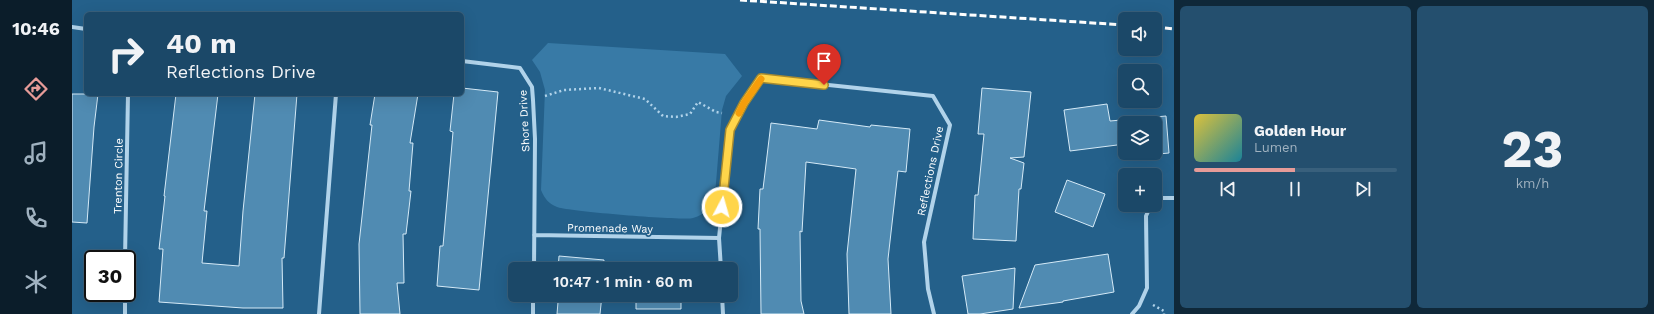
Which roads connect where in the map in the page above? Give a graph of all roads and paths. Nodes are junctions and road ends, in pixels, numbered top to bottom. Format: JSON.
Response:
{"nodes":[{"id":1,"x":72,"y":27,"type":"edge"},
{"id":2,"x":84,"y":29,"type":"edge"},
{"id":3,"x":464,"y":61,"type":"edge"},
{"id":4,"x":128,"y":96,"type":"edge"},
{"id":5,"x":336,"y":96,"type":"edge"},
{"id":6,"x":533,"y":100,"type":"junction"},
{"id":7,"x":737,"y":116,"type":"junction"},
{"id":8,"x":1162,"y":198,"type":"edge"},
{"id":9,"x":1174,"y":198,"type":"edge"},
{"id":10,"x":1148,"y":212,"type":"edge"},
{"id":11,"x":534,"y":236,"type":"junction"},
{"id":12,"x":719,"y":238,"type":"junction"},
{"id":13,"x":125,"y":250,"type":"edge"},
{"id":14,"x":534,"y":262,"type":"edge"},
{"id":15,"x":721,"y":262,"type":"edge"},
{"id":16,"x":125,"y":302,"type":"edge"},
{"id":17,"x":533,"y":302,"type":"edge"},
{"id":18,"x":722,"y":302,"type":"edge"},
{"id":19,"x":124,"y":314,"type":"edge"},
{"id":20,"x":319,"y":314,"type":"edge"},
{"id":21,"x":533,"y":314,"type":"edge"},
{"id":22,"x":723,"y":314,"type":"edge"},
{"id":23,"x":934,"y":314,"type":"edge"},
{"id":24,"x":1132,"y":314,"type":"edge"}],
"edges":[{"from":1,"to":2,"type":"street"},
{"from":3,"to":6,"type":"street","name":"Shore Drive"},
{"from":4,"to":13,"type":"street","name":"Trenton Circle"},
{"from":5,"to":20,"type":"street"},
{"from":6,"to":7,"type":"path"},
{"from":6,"to":11,"type":"street","name":"Shore Drive"},
{"from":7,"to":12,"type":"street","name":"Reflections Drive"},
{"from":7,"to":23,"type":"street","name":"Reflections Drive"},
{"from":8,"to":9,"type":"street"},
{"from":10,"to":24,"type":"street"},
{"from":11,"to":12,"type":"street","name":"Promenade Way"},
{"from":11,"to":14,"type":"street"},
{"from":12,"to":15,"type":"street","name":"Reflections Drive"},
{"from":16,"to":19,"type":"street"},
{"from":17,"to":21,"type":"street"},
{"from":18,"to":22,"type":"street"}]}
